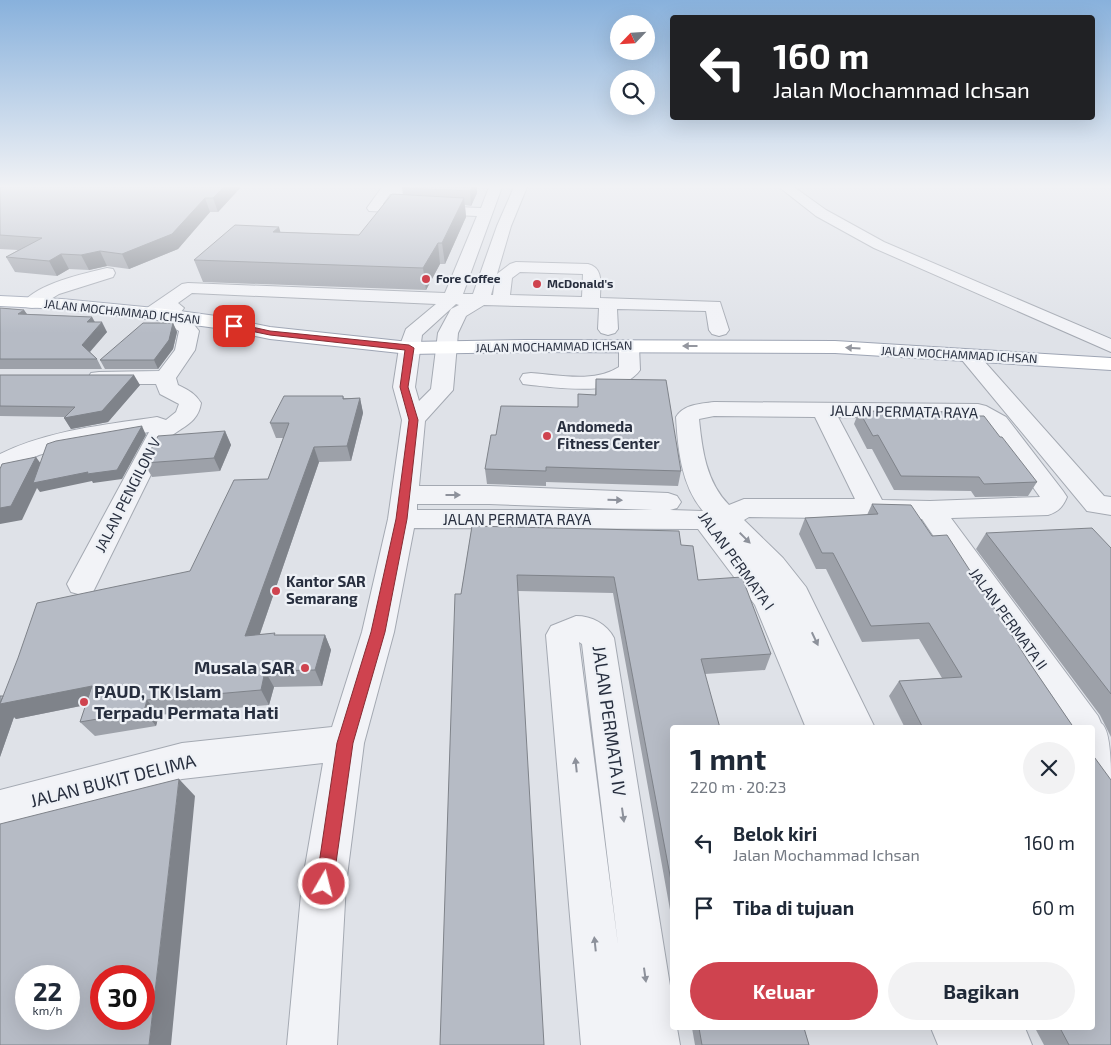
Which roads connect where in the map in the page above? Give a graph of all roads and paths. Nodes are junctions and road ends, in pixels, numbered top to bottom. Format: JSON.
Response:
{"nodes":[{"id":1,"x":477,"y":236,"type":"edge"},
{"id":2,"x":501,"y":236,"type":"edge"},
{"id":3,"x":862,"y":236,"type":"edge"},
{"id":4,"x":107,"y":274,"type":"dead end"},
{"id":5,"x":0,"y":290,"type":"edge"},
{"id":6,"x":39,"y":298,"type":"junction"},
{"id":7,"x":452,"y":299,"type":"junction"},
{"id":8,"x":480,"y":300,"type":"junction"},
{"id":9,"x":500,"y":300,"type":"junction"},
{"id":10,"x":0,"y":301,"type":"edge"},
{"id":11,"x":599,"y":302,"type":"junction"},
{"id":12,"x":163,"y":311,"type":"junction"},
{"id":13,"x":608,"y":329,"type":"junction"},
{"id":14,"x":720,"y":330,"type":"junction"},
{"id":15,"x":411,"y":340,"type":"junction"},
{"id":16,"x":447,"y":341,"type":"junction"},
{"id":17,"x":895,"y":343,"type":"junction"},
{"id":18,"x":629,"y":346,"type":"junction"},
{"id":19,"x":1111,"y":346,"type":"edge"},
{"id":20,"x":1111,"y":354,"type":"edge"},
{"id":21,"x":969,"y":356,"type":"junction"},
{"id":22,"x":1111,"y":364,"type":"edge"},
{"id":23,"x":165,"y":377,"type":"junction"},
{"id":24,"x":83,"y":378,"type":"edge"},
{"id":25,"x":531,"y":379,"type":"dead end"},
{"id":26,"x":824,"y":410,"type":"junction"},
{"id":27,"x":183,"y":420,"type":"junction"},
{"id":28,"x":414,"y":420,"type":"junction"},
{"id":29,"x":690,"y":447,"type":"joint"},
{"id":30,"x":0,"y":464,"type":"edge"},
{"id":31,"x":1111,"y":506,"type":"edge"},
{"id":32,"x":403,"y":507,"type":"junction"},
{"id":33,"x":713,"y":507,"type":"junction"},
{"id":34,"x":873,"y":508,"type":"junction"},
{"id":35,"x":930,"y":510,"type":"junction"},
{"id":36,"x":82,"y":584,"type":"dead end"},
{"id":37,"x":781,"y":597,"type":"junction"},
{"id":38,"x":823,"y":725,"type":"edge"},
{"id":39,"x":855,"y":725,"type":"edge"},
{"id":40,"x":1083,"y":725,"type":"edge"},
{"id":41,"x":1095,"y":742,"type":"edge"},
{"id":42,"x":345,"y":743,"type":"junction"},
{"id":43,"x":1111,"y":763,"type":"edge"},
{"id":44,"x":0,"y":810,"type":"edge"},
{"id":45,"x":588,"y":878,"type":"junction"},
{"id":46,"x":632,"y":882,"type":"junction"},
{"id":47,"x":957,"y":1030,"type":"edge"},
{"id":48,"x":1000,"y":1030,"type":"edge"},
{"id":49,"x":312,"y":1045,"type":"edge"},
{"id":50,"x":606,"y":1045,"type":"edge"},
{"id":51,"x":655,"y":1045,"type":"edge"},
{"id":52,"x":964,"y":1045,"type":"edge"},
{"id":53,"x":1007,"y":1045,"type":"edge"}],
"edges":[{"from":1,"to":7,"type":"street"},
{"from":2,"to":8,"type":"street"},
{"from":3,"to":19,"type":"street"},
{"from":4,"to":6,"type":"street"},
{"from":5,"to":6,"type":"main road","name":"JALAN MOCHAMMAD ICHSAN"},
{"from":6,"to":10,"type":"main road","name":"JALAN MOCHAMMAD ICHSAN"},
{"from":6,"to":12,"type":"main road","name":"JALAN MOCHAMMAD ICHSAN"},
{"from":7,"to":8,"type":"street"},
{"from":7,"to":12,"type":"street"},
{"from":7,"to":15,"type":"street"},
{"from":8,"to":9,"type":"street"},
{"from":8,"to":16,"type":"street"},
{"from":9,"to":11,"type":"street"},
{"from":9,"to":11,"type":"street"},
{"from":11,"to":13,"type":"street"},
{"from":11,"to":14,"type":"street"},
{"from":12,"to":15,"type":"main road","name":"JALAN MOCHAMMAD ICHSAN"},
{"from":12,"to":23,"type":"street"},
{"from":13,"to":14,"type":"main road","name":"JALAN MOCHAMMAD ICHSAN"},
{"from":13,"to":16,"type":"main road","name":"JALAN MOCHAMMAD ICHSAN"},
{"from":14,"to":17,"type":"main road","name":"JALAN MOCHAMMAD ICHSAN"},
{"from":15,"to":16,"type":"main road","name":"JALAN MOCHAMMAD ICHSAN"},
{"from":15,"to":28,"type":"street"},
{"from":16,"to":18,"type":"main road","name":"JALAN MOCHAMMAD ICHSAN"},
{"from":16,"to":28,"type":"street"},
{"from":17,"to":18,"type":"main road","name":"JALAN MOCHAMMAD ICHSAN","one_way":true},
{"from":17,"to":20,"type":"main road","name":"JALAN MOCHAMMAD ICHSAN"},
{"from":17,"to":21,"type":"main road","name":"JALAN MOCHAMMAD ICHSAN"},
{"from":18,"to":25,"type":"street"},
{"from":21,"to":22,"type":"main road","name":"JALAN MOCHAMMAD ICHSAN"},
{"from":21,"to":31,"type":"street"},
{"from":23,"to":24,"type":"street"},
{"from":23,"to":27,"type":"street"},
{"from":26,"to":29,"type":"street","name":"JALAN PERMATA RAYA"},
{"from":26,"to":34,"type":"street"},
{"from":26,"to":35,"type":"street","name":"JALAN PERMATA RAYA"},
{"from":27,"to":30,"type":"street"},
{"from":27,"to":36,"type":"street","name":"JALAN PENGILON V"},
{"from":28,"to":32,"type":"street"},
{"from":29,"to":33,"type":"street","name":"JALAN PERMATA I"},
{"from":32,"to":33,"type":"street","name":"JALAN PERMATA RAYA"},
{"from":32,"to":42,"type":"street"},
{"from":33,"to":34,"type":"street","name":"JALAN PERMATA RAYA"},
{"from":33,"to":37,"type":"street","name":"JALAN PERMATA I"},
{"from":34,"to":35,"type":"street","name":"JALAN PERMATA RAYA"},
{"from":35,"to":40,"type":"street","name":"JALAN PERMATA II"},
{"from":37,"to":38,"type":"street","name":"JALAN PERMATA I"},
{"from":37,"to":39,"type":"street","name":"JALAN PERMATA I","one_way":true},
{"from":41,"to":43,"type":"street"},
{"from":42,"to":44,"type":"street","name":"JALAN BUKIT DELIMA"},
{"from":42,"to":49,"type":"street"},
{"from":45,"to":46,"type":"street"},
{"from":45,"to":46,"type":"street","name":"JALAN PERMATA IV","one_way":true},
{"from":50,"to":45,"type":"street","name":"JALAN PERMATA IV","one_way":true},
{"from":46,"to":51,"type":"street","name":"JALAN PERMATA IV","one_way":true},
{"from":47,"to":52,"type":"street"},
{"from":48,"to":53,"type":"street"}]}
